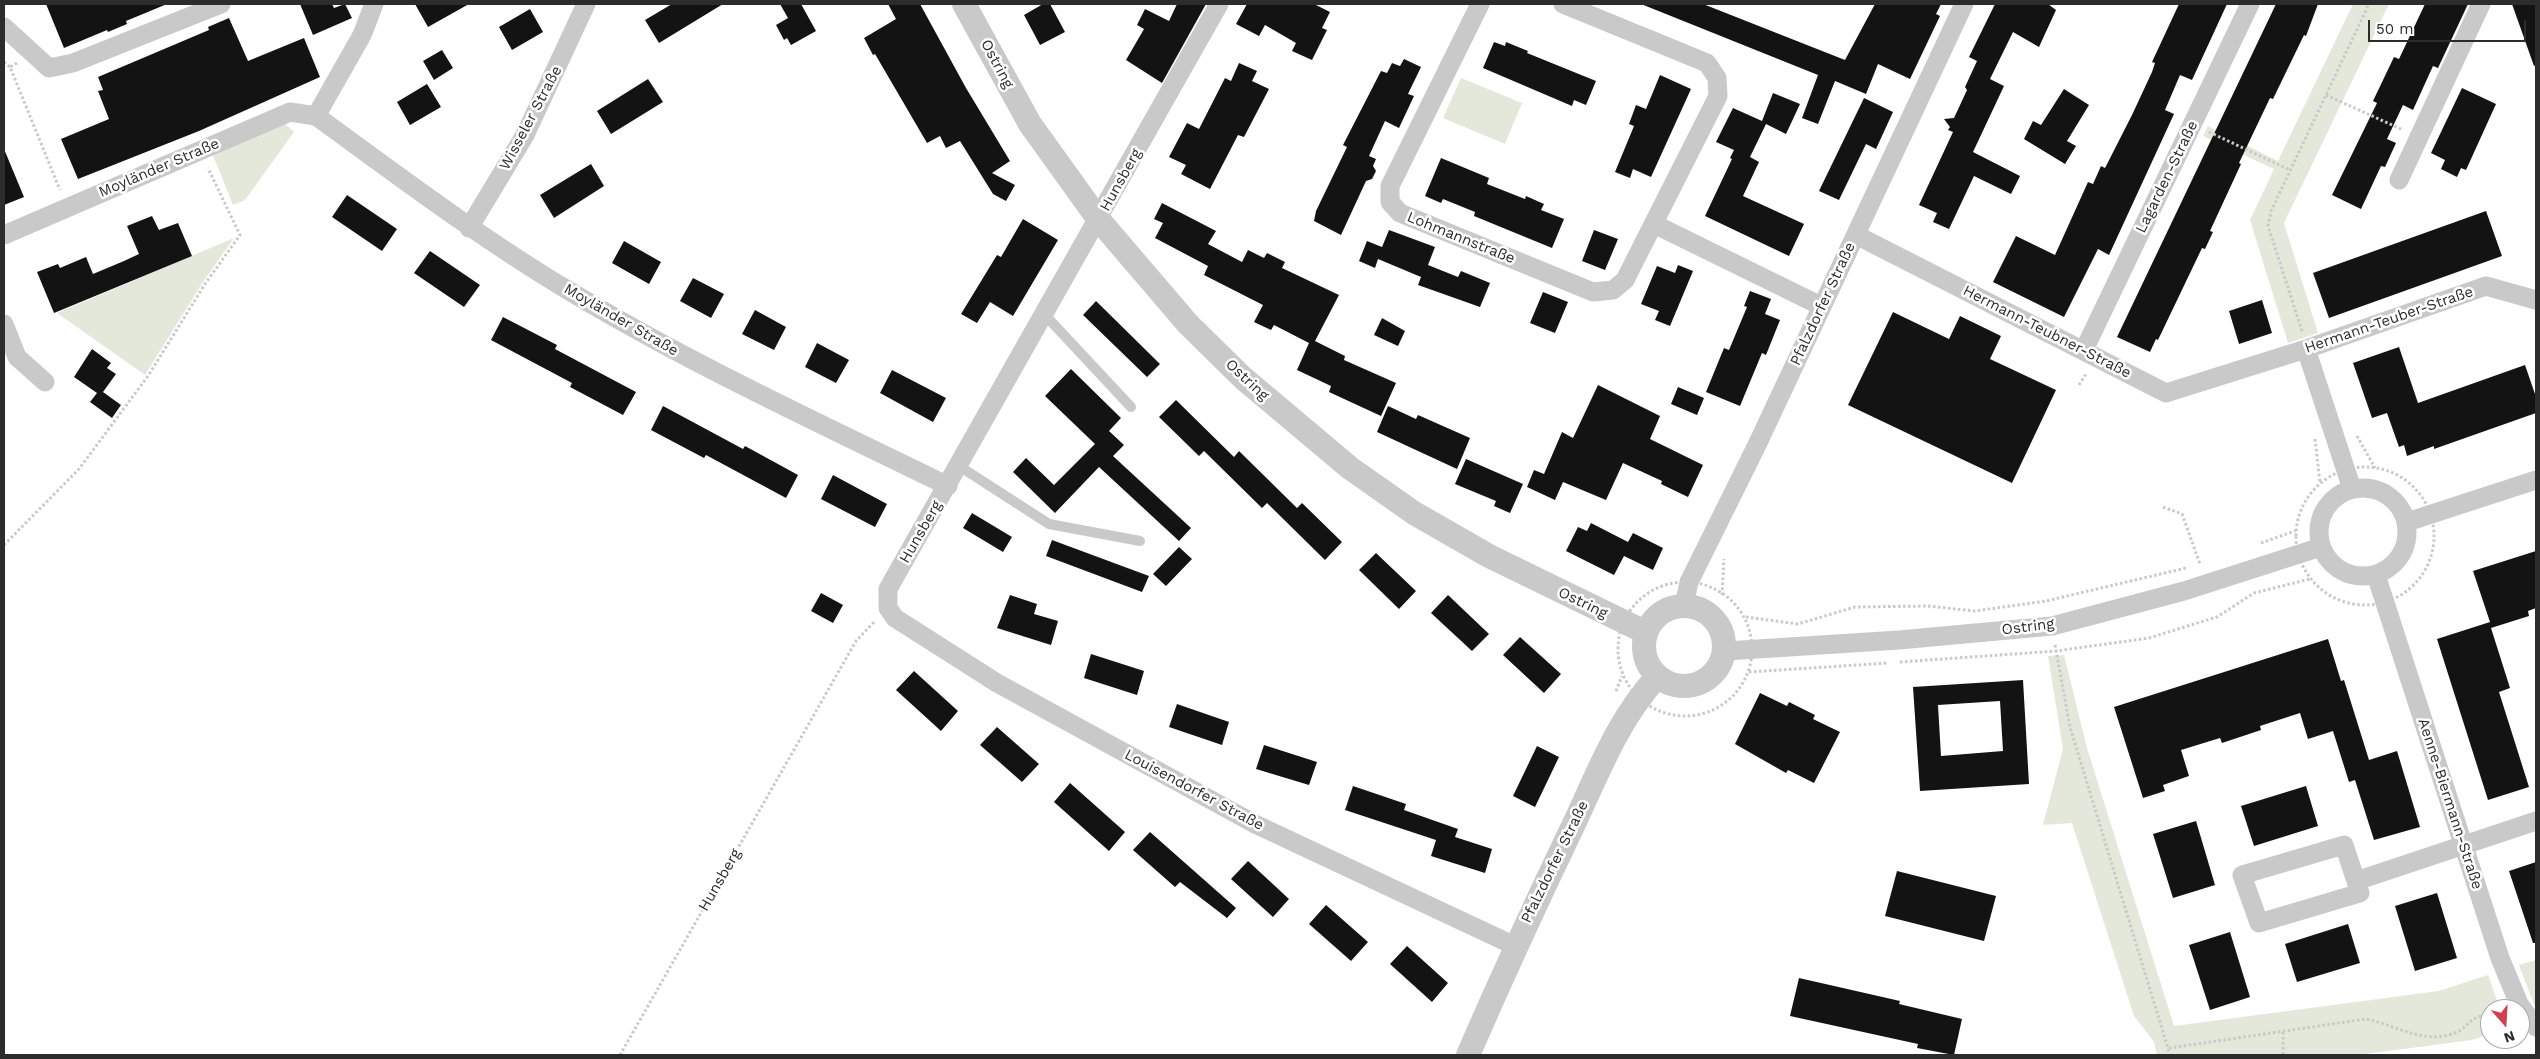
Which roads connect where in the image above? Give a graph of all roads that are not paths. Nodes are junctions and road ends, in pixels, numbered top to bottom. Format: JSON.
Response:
{"nodes":[{"id":1,"x":221,"y":4,"type":"edge"},
{"id":2,"x":374,"y":4,"type":"edge"},
{"id":3,"x":586,"y":4,"type":"edge"},
{"id":4,"x":964,"y":4,"type":"edge"},
{"id":5,"x":1219,"y":4,"type":"edge"},
{"id":6,"x":1480,"y":4,"type":"edge"},
{"id":7,"x":1563,"y":4,"type":"edge"},
{"id":8,"x":1964,"y":4,"type":"edge"},
{"id":9,"x":2250,"y":4,"type":"edge"},
{"id":10,"x":2481,"y":4,"type":"edge"},
{"id":11,"x":4,"y":27,"type":"edge"},
{"id":12,"x":316,"y":116,"type":"junction"},
{"id":13,"x":2399,"y":180,"type":"dead end"},
{"id":14,"x":1099,"y":220,"type":"junction"},
{"id":15,"x":1654,"y":224,"type":"junction"},
{"id":16,"x":469,"y":228,"type":"junction"},
{"id":17,"x":4,"y":234,"type":"edge"},
{"id":18,"x":1856,"y":235,"type":"junction"},
{"id":19,"x":2536,"y":300,"type":"edge"},
{"id":20,"x":1821,"y":306,"type":"junction"},
{"id":21,"x":1045,"y":315,"type":"junction"},
{"id":22,"x":4,"y":324,"type":"edge"},
{"id":23,"x":2306,"y":349,"type":"junction"},
{"id":24,"x":2084,"y":350,"type":"junction"},
{"id":25,"x":2242,"y":368,"type":"joint"},
{"id":26,"x":45,"y":382,"type":"dead end"},
{"id":27,"x":1132,"y":407,"type":"dead end"},
{"id":28,"x":959,"y":466,"type":"junction"},
{"id":29,"x":2536,"y":480,"type":"edge"},
{"id":30,"x":948,"y":486,"type":"junction"},
{"id":31,"x":2352,"y":489,"type":"junction"},
{"id":32,"x":2407,"y":522,"type":"junction"},
{"id":33,"x":1140,"y":541,"type":"dead end"},
{"id":34,"x":2321,"y":548,"type":"junction"},
{"id":35,"x":2376,"y":575,"type":"junction"},
{"id":36,"x":1684,"y":606,"type":"junction"},
{"id":37,"x":888,"y":608,"type":"joint"},
{"id":38,"x":1645,"y":632,"type":"junction"},
{"id":39,"x":1726,"y":650,"type":"junction"},
{"id":40,"x":1657,"y":677,"type":"junction"},
{"id":41,"x":2536,"y":821,"type":"edge"},
{"id":42,"x":2464,"y":847,"type":"junction"},
{"id":43,"x":2356,"y":881,"type":"junction"},
{"id":44,"x":1515,"y":946,"type":"junction"},
{"id":45,"x":2536,"y":1027,"type":"edge"},
{"id":46,"x":1468,"y":1055,"type":"edge"}],
"edges":[{"from":1,"to":11,"type":"street"},
{"from":2,"to":12,"type":"street"},
{"from":3,"to":16,"type":"street","name":"Wisseler Straße"},
{"from":4,"to":14,"type":"street","name":"Ostring"},
{"from":5,"to":14,"type":"street","name":"Hunsberg"},
{"from":6,"to":15,"type":"street","name":"Lohmannstraße"},
{"from":7,"to":15,"type":"street","name":"Lohmannstraße"},
{"from":8,"to":18,"type":"street","name":"Pfalzdorfer Straße"},
{"from":9,"to":24,"type":"street","name":"Lagarden-Straße"},
{"from":10,"to":13,"type":"street"},
{"from":12,"to":16,"type":"street","name":"Moyländer Straße"},
{"from":12,"to":17,"type":"street","name":"Moyländer Straße"},
{"from":14,"to":21,"type":"street","name":"Hunsberg"},
{"from":14,"to":38,"type":"street","name":"Ostring"},
{"from":15,"to":20,"type":"street"},
{"from":16,"to":30,"type":"street","name":"Moyländer Straße"},
{"from":18,"to":20,"type":"street","name":"Pfalzdorfer Straße"},
{"from":18,"to":24,"type":"street","name":"Hermann-Teubner-Straße"},
{"from":19,"to":23,"type":"street","name":"Hermann-Teuber-Straße"},
{"from":20,"to":36,"type":"street","name":"Pfalzdorfer Straße"},
{"from":21,"to":27,"type":"lane"},
{"from":21,"to":28,"type":"street","name":"Hunsberg"},
{"from":22,"to":26,"type":"street"},
{"from":23,"to":25,"type":"street","name":"Hermann-Teuber-Straße"},
{"from":23,"to":31,"type":"street"},
{"from":24,"to":25,"type":"street","name":"Hermann-Teubner-Straße"},
{"from":28,"to":30,"type":"street","name":"Hunsberg"},
{"from":28,"to":33,"type":"lane"},
{"from":29,"to":32,"type":"street"},
{"from":30,"to":37,"type":"street","name":"Hunsberg"},
{"from":31,"to":32,"type":"street"},
{"from":31,"to":34,"type":"street"},
{"from":32,"to":35,"type":"street"},
{"from":34,"to":35,"type":"street"},
{"from":34,"to":39,"type":"street","name":"Ostring"},
{"from":35,"to":42,"type":"street","name":"Aenne-Biermann-Straße"},
{"from":36,"to":38,"type":"street"},
{"from":36,"to":39,"type":"street"},
{"from":37,"to":44,"type":"street","name":"Louisendorfer Straße"},
{"from":38,"to":40,"type":"street"},
{"from":39,"to":40,"type":"street"},
{"from":40,"to":44,"type":"street","name":"Pfalzdorfer Straße"},
{"from":41,"to":42,"type":"street"},
{"from":42,"to":43,"type":"street"},
{"from":42,"to":45,"type":"street","name":"Aenne-Biermann-Straße"},
{"from":43,"to":43,"type":"street"},
{"from":44,"to":46,"type":"street","name":"Pfalzdorfer Straße"}]}
